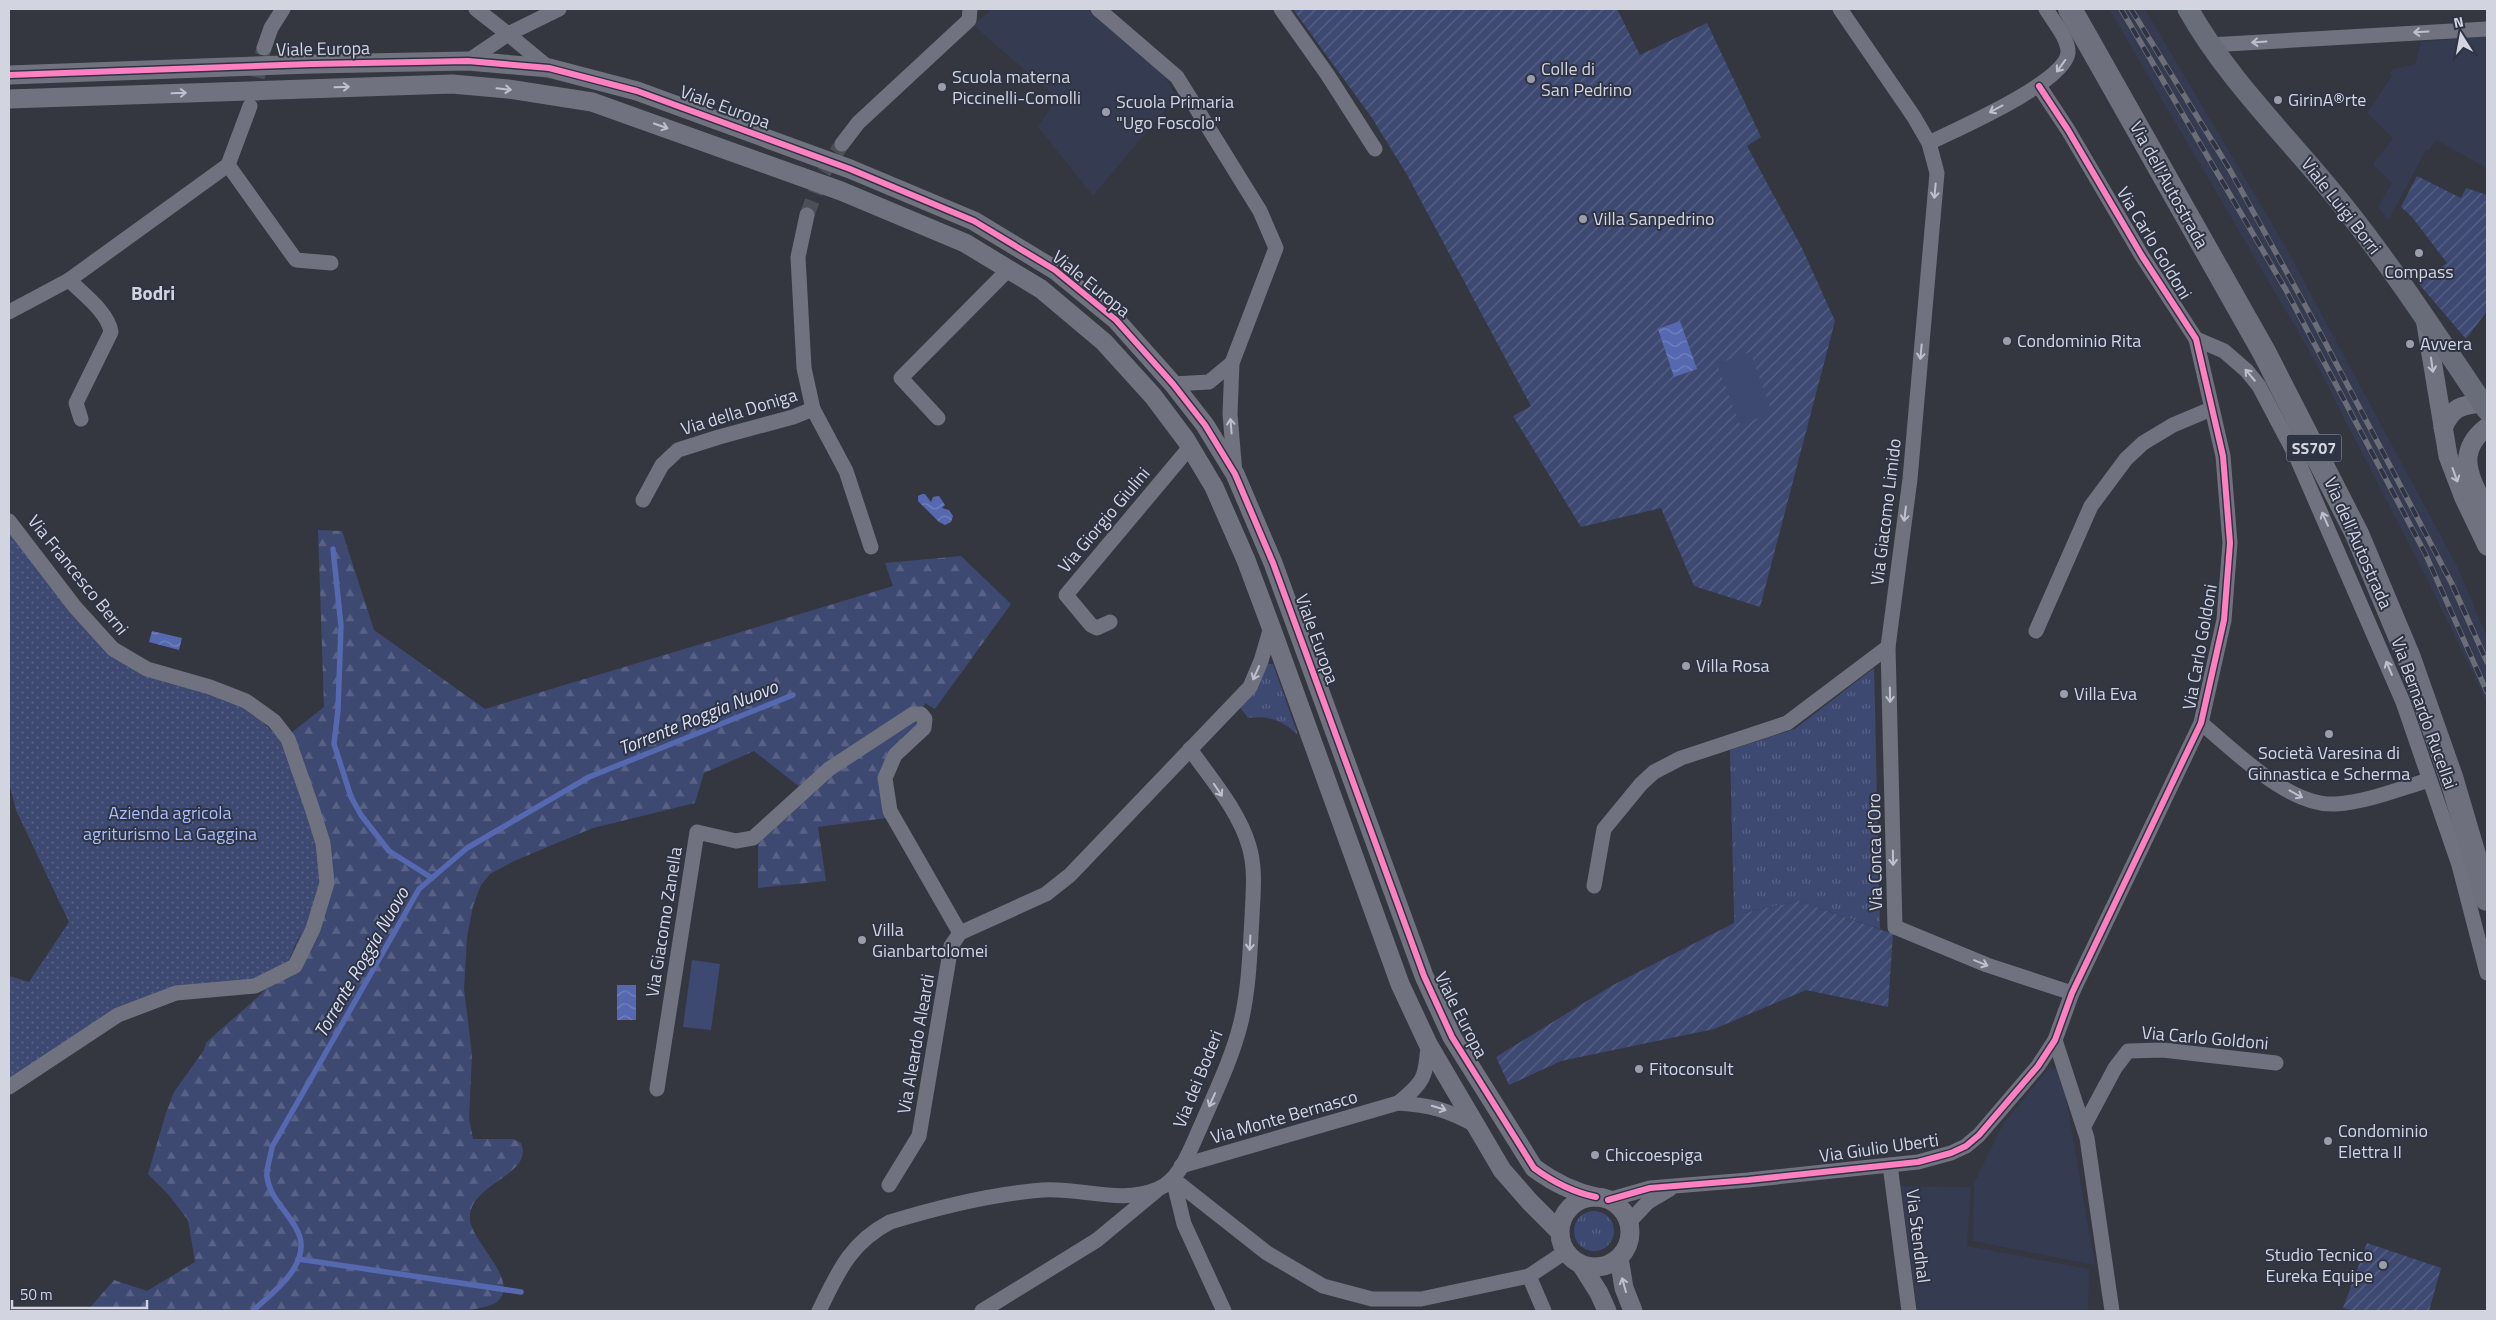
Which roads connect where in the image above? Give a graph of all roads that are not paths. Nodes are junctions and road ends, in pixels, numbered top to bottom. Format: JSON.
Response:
{"nodes":[{"id":1,"x":282,"y":9,"type":"edge"},
{"id":2,"x":476,"y":9,"type":"edge"},
{"id":3,"x":559,"y":9,"type":"edge"},
{"id":4,"x":970,"y":9,"type":"edge"},
{"id":5,"x":1098,"y":9,"type":"edge"},
{"id":6,"x":1281,"y":9,"type":"edge"},
{"id":7,"x":1840,"y":9,"type":"edge"},
{"id":8,"x":2046,"y":9,"type":"edge"},
{"id":9,"x":2188,"y":9,"type":"edge"},
{"id":10,"x":2074,"y":14,"type":"edge"},
{"id":11,"x":2487,"y":28,"type":"edge"},
{"id":12,"x":508,"y":34,"type":"junction"},
{"id":13,"x":2209,"y":45,"type":"junction"},
{"id":14,"x":264,"y":48,"type":"tunnel mouth"},
{"id":15,"x":468,"y":61,"type":"junction"},
{"id":16,"x":9,"y":62,"type":"edge"},
{"id":17,"x":549,"y":68,"type":"junction"},
{"id":18,"x":125,"y":70,"type":"junction"},
{"id":19,"x":9,"y":74,"type":"edge"},
{"id":20,"x":2039,"y":86,"type":"junction"},
{"id":21,"x":130,"y":95,"type":"junction"},
{"id":22,"x":9,"y":99,"type":"edge"},
{"id":23,"x":250,"y":106,"type":"tunnel mouth"},
{"id":24,"x":9,"y":113,"type":"edge"},
{"id":25,"x":1929,"y":143,"type":"junction"},
{"id":26,"x":842,"y":144,"type":"tunnel mouth"},
{"id":27,"x":1375,"y":149,"type":"dead end"},
{"id":28,"x":228,"y":165,"type":"junction"},
{"id":29,"x":807,"y":214,"type":"tunnel mouth"},
{"id":30,"x":331,"y":263,"type":"dead end"},
{"id":31,"x":1008,"y":270,"type":"junction"},
{"id":32,"x":70,"y":280,"type":"junction"},
{"id":33,"x":9,"y":312,"type":"edge"},
{"id":34,"x":2425,"y":317,"type":"junction"},
{"id":35,"x":2196,"y":339,"type":"junction"},
{"id":36,"x":1232,"y":363,"type":"junction"},
{"id":37,"x":1174,"y":384,"type":"junction"},
{"id":38,"x":2485,"y":406,"type":"edge"},
{"id":39,"x":813,"y":409,"type":"junction"},
{"id":40,"x":2211,"y":409,"type":"junction"},
{"id":41,"x":938,"y":418,"type":"dead end"},
{"id":42,"x":82,"y":420,"type":"dead end"},
{"id":43,"x":2487,"y":427,"type":"edge"},
{"id":44,"x":2443,"y":428,"type":"junction"},
{"id":45,"x":1190,"y":447,"type":"junction"},
{"id":46,"x":1235,"y":474,"type":"junction"},
{"id":47,"x":643,"y":500,"type":"dead end"},
{"id":48,"x":2487,"y":513,"type":"edge"},
{"id":49,"x":9,"y":521,"type":"edge"},
{"id":50,"x":2487,"y":546,"type":"edge"},
{"id":51,"x":871,"y":547,"type":"dead end"},
{"id":52,"x":1110,"y":622,"type":"dead end"},
{"id":53,"x":1271,"y":627,"type":"junction"},
{"id":54,"x":2036,"y":631,"type":"dead end"},
{"id":55,"x":1888,"y":646,"type":"junction"},
{"id":56,"x":2201,"y":723,"type":"junction"},
{"id":57,"x":1190,"y":749,"type":"junction"},
{"id":58,"x":2428,"y":780,"type":"junction"},
{"id":59,"x":1594,"y":886,"type":"dead end"},
{"id":60,"x":2487,"y":899,"type":"edge"},
{"id":61,"x":960,"y":933,"type":"junction"},
{"id":62,"x":2487,"y":973,"type":"edge"},
{"id":63,"x":2072,"y":992,"type":"junction"},
{"id":64,"x":2055,"y":1040,"type":"junction"},
{"id":65,"x":1428,"y":1044,"type":"junction"},
{"id":66,"x":2276,"y":1063,"type":"dead end"},
{"id":67,"x":9,"y":1087,"type":"edge"},
{"id":68,"x":657,"y":1089,"type":"dead end"},
{"id":69,"x":1398,"y":1104,"type":"junction"},
{"id":70,"x":1477,"y":1126,"type":"junction"},
{"id":71,"x":2084,"y":1126,"type":"junction"},
{"id":72,"x":1890,"y":1165,"type":"junction"},
{"id":73,"x":1177,"y":1173,"type":"junction"},
{"id":74,"x":888,"y":1185,"type":"dead end"},
{"id":75,"x":1674,"y":1187,"type":"junction"},
{"id":76,"x":1159,"y":1189,"type":"junction"},
{"id":77,"x":1602,"y":1198,"type":"junction"},
{"id":78,"x":1629,"y":1222,"type":"junction"},
{"id":79,"x":1559,"y":1231,"type":"junction"},
{"id":80,"x":1565,"y":1252,"type":"junction"},
{"id":81,"x":1619,"y":1258,"type":"junction"},
{"id":82,"x":1582,"y":1266,"type":"junction"},
{"id":83,"x":1529,"y":1276,"type":"junction"},
{"id":84,"x":819,"y":1311,"type":"edge"},
{"id":85,"x":982,"y":1311,"type":"edge"},
{"id":86,"x":1224,"y":1311,"type":"edge"},
{"id":87,"x":1544,"y":1311,"type":"edge"},
{"id":88,"x":1607,"y":1311,"type":"edge"},
{"id":89,"x":1633,"y":1311,"type":"edge"},
{"id":90,"x":1909,"y":1311,"type":"edge"},
{"id":91,"x":2112,"y":1311,"type":"edge"}],
"edges":[{"from":1,"to":14,"type":"street"},
{"from":2,"to":12,"type":"street"},
{"from":3,"to":12,"type":"street"},
{"from":4,"to":26,"type":"street"},
{"from":5,"to":36,"type":"street"},
{"from":6,"to":27,"type":"street"},
{"from":7,"to":25,"type":"street","name":"Via Giacomo Limido"},
{"from":8,"to":20,"type":"street","one_way":true},
{"from":9,"to":13,"type":"main road","name":"Viale Luigi Borri"},
{"from":10,"to":60,"type":"highway","name":"Via dell'Autostrada","number":"SS707"},
{"from":11,"to":13,"type":"street","one_way":true},
{"from":12,"to":15,"type":"street"},
{"from":12,"to":17,"type":"street"},
{"from":13,"to":34,"type":"main road","name":"Viale Luigi Borri"},
{"from":15,"to":17,"type":"street","name":"Viale Europa"},
{"from":15,"to":18,"type":"street","name":"Viale Europa"},
{"from":16,"to":18,"type":"street","name":"Viale Europa"},
{"from":17,"to":37,"type":"street","name":"Viale Europa"},
{"from":18,"to":19,"type":"street","name":"Viale Europa"},
{"from":20,"to":25,"type":"street","one_way":true},
{"from":20,"to":35,"type":"street","name":"Via Carlo Goldoni"},
{"from":21,"to":22,"type":"street","name":"Viale Europa"},
{"from":21,"to":24,"type":"street","name":"Viale Europa"},
{"from":21,"to":31,"type":"street","name":"Viale Europa","one_way":true},
{"from":23,"to":28,"type":"street"},
{"from":25,"to":55,"type":"street","name":"Via Giacomo Limido","one_way":true},
{"from":28,"to":30,"type":"street"},
{"from":28,"to":32,"type":"street"},
{"from":29,"to":39,"type":"street","name":"Via della Doniga"},
{"from":31,"to":41,"type":"street"},
{"from":31,"to":45,"type":"street","name":"Viale Europa"},
{"from":32,"to":33,"type":"street"},
{"from":32,"to":42,"type":"street"},
{"from":34,"to":38,"type":"main road","name":"Viale Luigi Borri"},
{"from":34,"to":44,"type":"street","one_way":true},
{"from":35,"to":40,"type":"street","name":"Via Carlo Goldoni"},
{"from":58,"to":35,"type":"street","name":"Via Bernardo Rucellai","one_way":true},
{"from":36,"to":37,"type":"street"},
{"from":46,"to":36,"type":"street","one_way":true},
{"from":37,"to":46,"type":"street","name":"Viale Europa"},
{"from":38,"to":44,"type":"street"},
{"from":39,"to":47,"type":"street","name":"Via della Doniga"},
{"from":39,"to":51,"type":"street","name":"Via della Doniga"},
{"from":40,"to":54,"type":"street"},
{"from":40,"to":56,"type":"street","name":"Via Carlo Goldoni"},
{"from":43,"to":48,"type":"street"},
{"from":44,"to":50,"type":"street","one_way":true},
{"from":45,"to":52,"type":"street","name":"Via Giorgio Giulini"},
{"from":45,"to":53,"type":"street","name":"Viale Europa"},
{"from":46,"to":77,"type":"street","name":"Viale Europa"},
{"from":49,"to":67,"type":"street","name":"Via Francesco Berni"},
{"from":53,"to":57,"type":"street","one_way":true},
{"from":53,"to":65,"type":"street","name":"Viale Europa"},
{"from":55,"to":59,"type":"street"},
{"from":55,"to":63,"type":"street","name":"Via Conca d'Oro","one_way":true},
{"from":56,"to":58,"type":"street","one_way":true},
{"from":56,"to":63,"type":"street","name":"Via Carlo Goldoni"},
{"from":57,"to":61,"type":"street"},
{"from":57,"to":73,"type":"street","name":"Via dei Boderi","one_way":true},
{"from":58,"to":62,"type":"street","name":"Via Bernardo Rucellai"},
{"from":61,"to":68,"type":"street","name":"Via Giacomo Zanella"},
{"from":61,"to":74,"type":"street","name":"Via Aleardo Aleardi"},
{"from":63,"to":64,"type":"street","name":"Via Giulio Uberti"},
{"from":64,"to":71,"type":"street"},
{"from":64,"to":72,"type":"street","name":"Via Giulio Uberti"},
{"from":65,"to":69,"type":"street","name":"Via Monte Bernasco"},
{"from":65,"to":70,"type":"street","name":"Viale Europa"},
{"from":66,"to":71,"type":"street","name":"Via Carlo Goldoni"},
{"from":69,"to":70,"type":"street","name":"Via Monte Bernasco","one_way":true},
{"from":69,"to":73,"type":"street","name":"Via Monte Bernasco"},
{"from":70,"to":79,"type":"street","name":"Viale Europa"},
{"from":71,"to":91,"type":"street"},
{"from":72,"to":75,"type":"street","name":"Via Giulio Uberti"},
{"from":72,"to":90,"type":"street","name":"Via Stendhal"},
{"from":73,"to":76,"type":"street","name":"Via dei Boderi"},
{"from":73,"to":83,"type":"street"},
{"from":73,"to":86,"type":"street"},
{"from":75,"to":77,"type":"street","name":"Via Giulio Uberti"},
{"from":75,"to":78,"type":"street","name":"Via Giulio Uberti"},
{"from":76,"to":84,"type":"street","name":"Via dei Boderi"},
{"from":76,"to":85,"type":"street"},
{"from":77,"to":78,"type":"street","name":"Viale Europa"},
{"from":77,"to":79,"type":"street"},
{"from":78,"to":81,"type":"street"},
{"from":79,"to":80,"type":"street","name":"Viale Europa"},
{"from":80,"to":82,"type":"street"},
{"from":80,"to":83,"type":"street"},
{"from":81,"to":82,"type":"street"},
{"from":89,"to":81,"type":"street","one_way":true},
{"from":82,"to":88,"type":"street"},
{"from":83,"to":87,"type":"street"}]}
